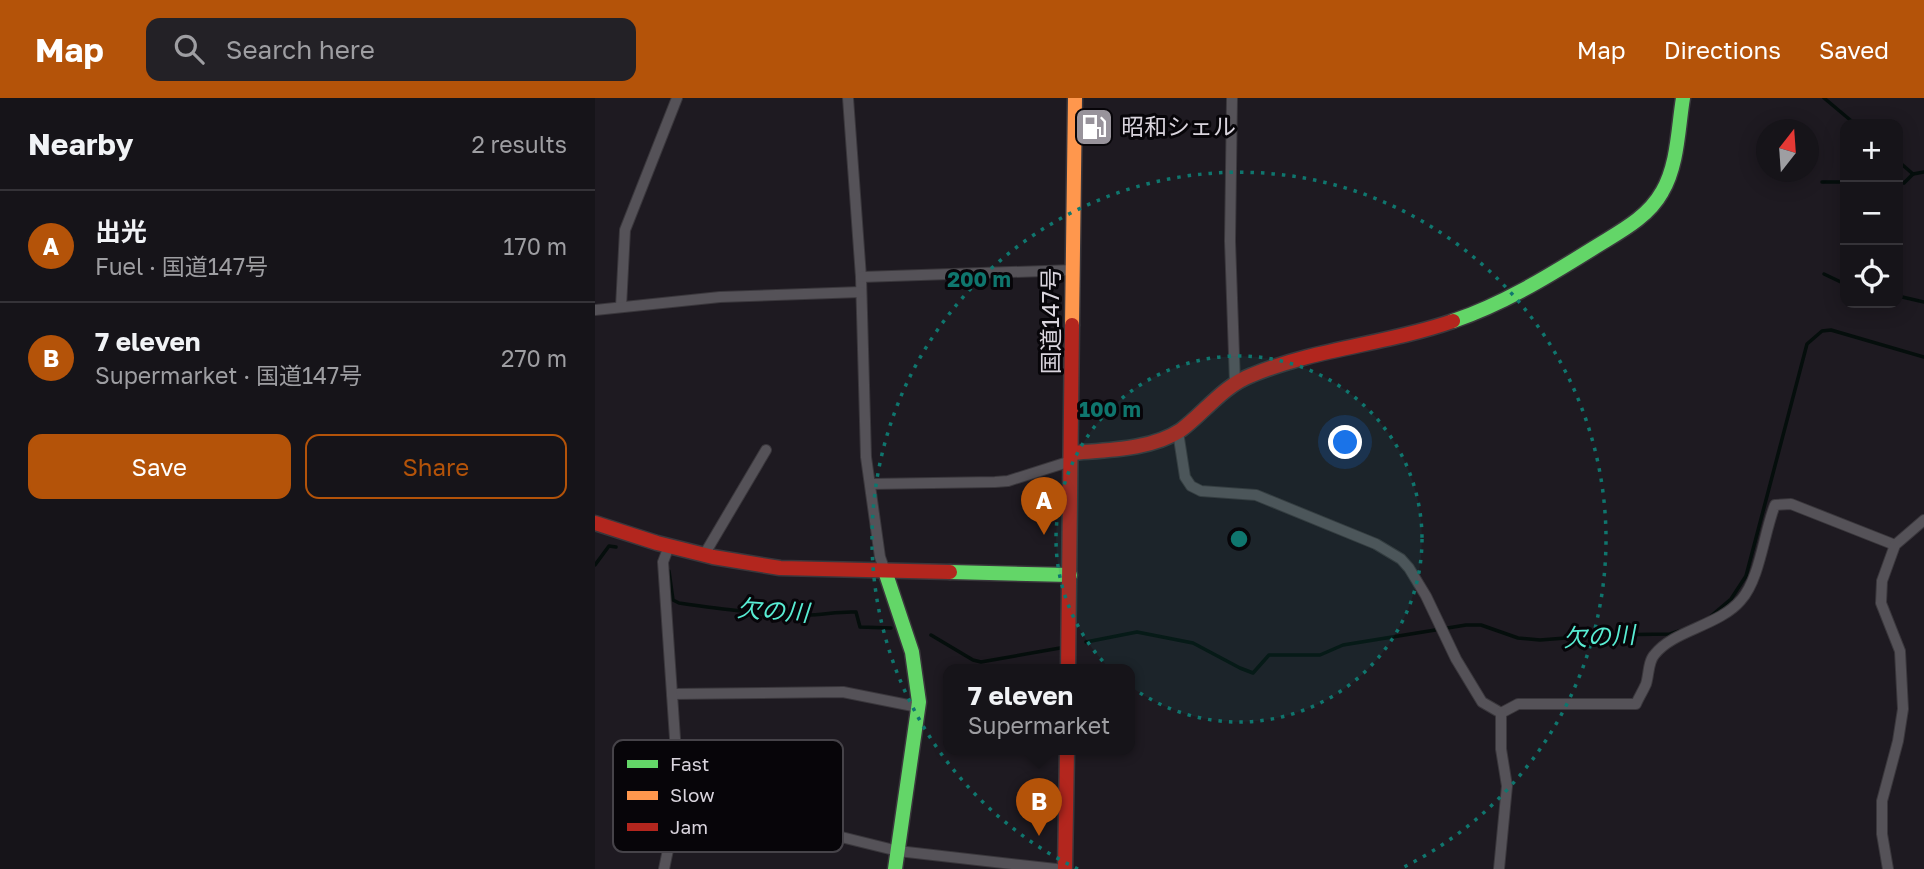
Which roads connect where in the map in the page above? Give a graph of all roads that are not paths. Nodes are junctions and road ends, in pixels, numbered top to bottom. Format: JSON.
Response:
{"nodes":[{"id":1,"x":677,"y":98,"type":"edge"},
{"id":2,"x":849,"y":98,"type":"edge"},
{"id":3,"x":1075,"y":98,"type":"edge"},
{"id":4,"x":1232,"y":98,"type":"edge"},
{"id":5,"x":1683,"y":98,"type":"edge"},
{"id":6,"x":1074,"y":270,"type":"junction"},
{"id":7,"x":861,"y":276,"type":"junction"},
{"id":8,"x":861,"y":292,"type":"junction"},
{"id":9,"x":621,"y":307,"type":"junction"},
{"id":10,"x":595,"y":310,"type":"edge"},
{"id":11,"x":1235,"y":383,"type":"junction"},
{"id":12,"x":1178,"y":432,"type":"junction"},
{"id":13,"x":766,"y":450,"type":"dead end"},
{"id":14,"x":1072,"y":457,"type":"junction"},
{"id":15,"x":870,"y":484,"type":"junction"},
{"id":16,"x":1924,"y":520,"type":"edge"},
{"id":17,"x":595,"y":523,"type":"edge"},
{"id":18,"x":1895,"y":545,"type":"junction"},
{"id":19,"x":669,"y":546,"type":"junction"},
{"id":20,"x":704,"y":555,"type":"junction"},
{"id":21,"x":885,"y":571,"type":"junction"},
{"id":22,"x":1070,"y":575,"type":"junction"},
{"id":23,"x":1069,"y":664,"type":"edge"},
{"id":24,"x":672,"y":694,"type":"junction"},
{"id":25,"x":918,"y":707,"type":"junction"},
{"id":26,"x":1501,"y":713,"type":"junction"},
{"id":27,"x":675,"y":740,"type":"edge"},
{"id":28,"x":1067,"y":755,"type":"edge"},
{"id":29,"x":843,"y":837,"type":"edge"},
{"id":30,"x":898,"y":851,"type":"junction"},
{"id":31,"x":895,"y":869,"type":"edge"},
{"id":32,"x":1056,"y":869,"type":"edge"},
{"id":33,"x":1065,"y":869,"type":"edge"},
{"id":34,"x":1499,"y":869,"type":"edge"},
{"id":35,"x":1888,"y":869,"type":"edge"}],
"edges":[{"from":1,"to":9,"type":"street"},
{"from":2,"to":7,"type":"street"},
{"from":3,"to":6,"type":"main road","name":"国道147号"},
{"from":4,"to":11,"type":"street"},
{"from":5,"to":11,"type":"main road"},
{"from":6,"to":7,"type":"street"},
{"from":6,"to":14,"type":"main road","name":"国道147号"},
{"from":7,"to":8,"type":"street"},
{"from":8,"to":9,"type":"street"},
{"from":8,"to":15,"type":"street"},
{"from":9,"to":10,"type":"street"},
{"from":11,"to":12,"type":"main road"},
{"from":12,"to":14,"type":"main road"},
{"from":12,"to":26,"type":"street"},
{"from":13,"to":20,"type":"street"},
{"from":14,"to":15,"type":"street"},
{"from":14,"to":22,"type":"main road","name":"国道147号"},
{"from":15,"to":21,"type":"street"},
{"from":16,"to":18,"type":"street"},
{"from":17,"to":19,"type":"main road"},
{"from":18,"to":26,"type":"street"},
{"from":18,"to":35,"type":"street"},
{"from":19,"to":20,"type":"main road"},
{"from":19,"to":24,"type":"street"},
{"from":20,"to":21,"type":"main road"},
{"from":21,"to":22,"type":"main road"},
{"from":21,"to":25,"type":"main road"},
{"from":22,"to":23,"type":"main road","name":"国道147号"},
{"from":24,"to":25,"type":"street"},
{"from":24,"to":27,"type":"street"},
{"from":25,"to":30,"type":"main road"},
{"from":26,"to":34,"type":"street"},
{"from":28,"to":33,"type":"main road"},
{"from":29,"to":30,"type":"street"},
{"from":30,"to":31,"type":"main road"},
{"from":30,"to":32,"type":"street"}]}
